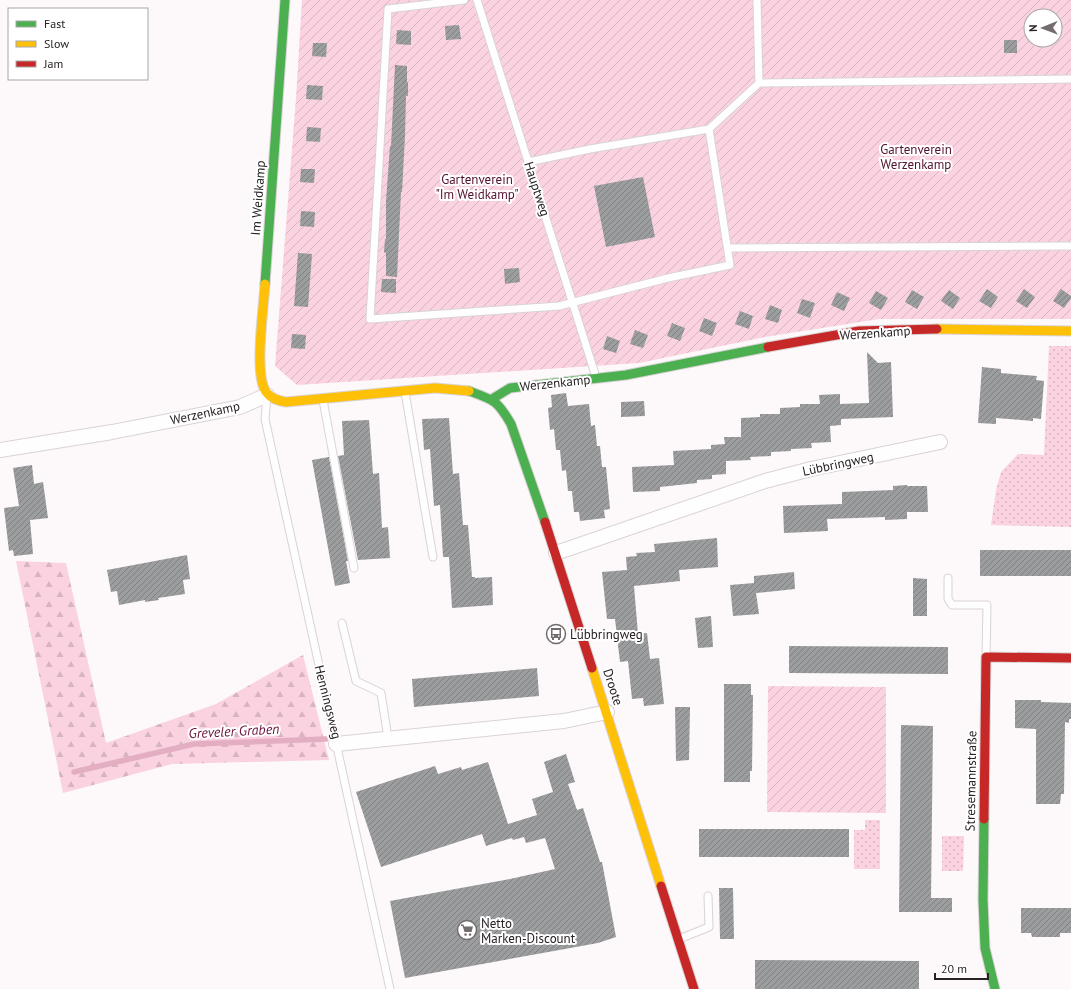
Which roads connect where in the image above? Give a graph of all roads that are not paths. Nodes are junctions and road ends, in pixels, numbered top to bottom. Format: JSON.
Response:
{"nodes":[{"id":1,"x":285,"y":0,"type":"edge"},
{"id":2,"x":464,"y":0,"type":"edge"},
{"id":3,"x":477,"y":0,"type":"edge"},
{"id":4,"x":758,"y":0,"type":"edge"},
{"id":5,"x":1071,"y":80,"type":"edge"},
{"id":6,"x":759,"y":83,"type":"junction"},
{"id":7,"x":709,"y":129,"type":"junction"},
{"id":8,"x":528,"y":162,"type":"junction"},
{"id":9,"x":1071,"y":246,"type":"edge"},
{"id":10,"x":728,"y":248,"type":"junction"},
{"id":11,"x":573,"y":303,"type":"junction"},
{"id":12,"x":1071,"y":331,"type":"edge"},
{"id":13,"x":597,"y":379,"type":"junction"},
{"id":14,"x":404,"y":390,"type":"junction"},
{"id":15,"x":267,"y":395,"type":"junction"},
{"id":16,"x":322,"y":398,"type":"junction"},
{"id":17,"x":492,"y":399,"type":"junction"},
{"id":18,"x":940,"y":442,"type":"dead end"},
{"id":19,"x":0,"y":450,"type":"edge"},
{"id":20,"x":556,"y":553,"type":"junction"},
{"id":21,"x":433,"y":557,"type":"dead end"},
{"id":22,"x":354,"y":568,"type":"dead end"},
{"id":23,"x":948,"y":578,"type":"dead end"},
{"id":24,"x":342,"y":623,"type":"dead end"},
{"id":25,"x":986,"y":657,"type":"junction"},
{"id":26,"x":1071,"y":658,"type":"edge"},
{"id":27,"x":607,"y":712,"type":"junction"},
{"id":28,"x":388,"y":738,"type":"junction"},
{"id":29,"x":336,"y":744,"type":"junction"},
{"id":30,"x":708,"y":896,"type":"dead end"},
{"id":31,"x":678,"y":939,"type":"junction"},
{"id":32,"x":390,"y":989,"type":"edge"},
{"id":33,"x":694,"y":989,"type":"edge"},
{"id":34,"x":995,"y":989,"type":"edge"}],
"edges":[{"from":1,"to":15,"type":"street","name":"Im Weidkamp"},
{"from":2,"to":11,"type":"lane"},
{"from":3,"to":8,"type":"lane","name":"Hauptweg"},
{"from":4,"to":6,"type":"lane"},
{"from":5,"to":6,"type":"lane"},
{"from":6,"to":7,"type":"lane"},
{"from":7,"to":8,"type":"lane"},
{"from":7,"to":10,"type":"lane"},
{"from":8,"to":11,"type":"lane","name":"Hauptweg"},
{"from":9,"to":10,"type":"lane"},
{"from":10,"to":11,"type":"lane"},
{"from":11,"to":13,"type":"lane","name":"Hauptweg"},
{"from":12,"to":13,"type":"street","name":"Werzenkamp"},
{"from":13,"to":17,"type":"street","name":"Werzenkamp"},
{"from":14,"to":16,"type":"street"},
{"from":14,"to":17,"type":"street"},
{"from":14,"to":21,"type":"lane"},
{"from":15,"to":16,"type":"street"},
{"from":15,"to":19,"type":"street","name":"Werzenkamp"},
{"from":15,"to":29,"type":"lane","name":"Henningsweg"},
{"from":16,"to":22,"type":"lane"},
{"from":17,"to":20,"type":"street","name":"Droote"},
{"from":18,"to":20,"type":"street","name":"Lübbringweg"},
{"from":20,"to":27,"type":"street","name":"Droote"},
{"from":23,"to":25,"type":"lane"},
{"from":24,"to":28,"type":"lane"},
{"from":25,"to":26,"type":"street"},
{"from":25,"to":34,"type":"street","name":"Stresemannstraße"},
{"from":27,"to":28,"type":"street","name":"Henningsweg"},
{"from":27,"to":31,"type":"street","name":"Droote"},
{"from":28,"to":29,"type":"street","name":"Henningsweg"},
{"from":29,"to":32,"type":"lane"},
{"from":30,"to":31,"type":"lane"},
{"from":31,"to":33,"type":"street","name":"Droote"}]}
